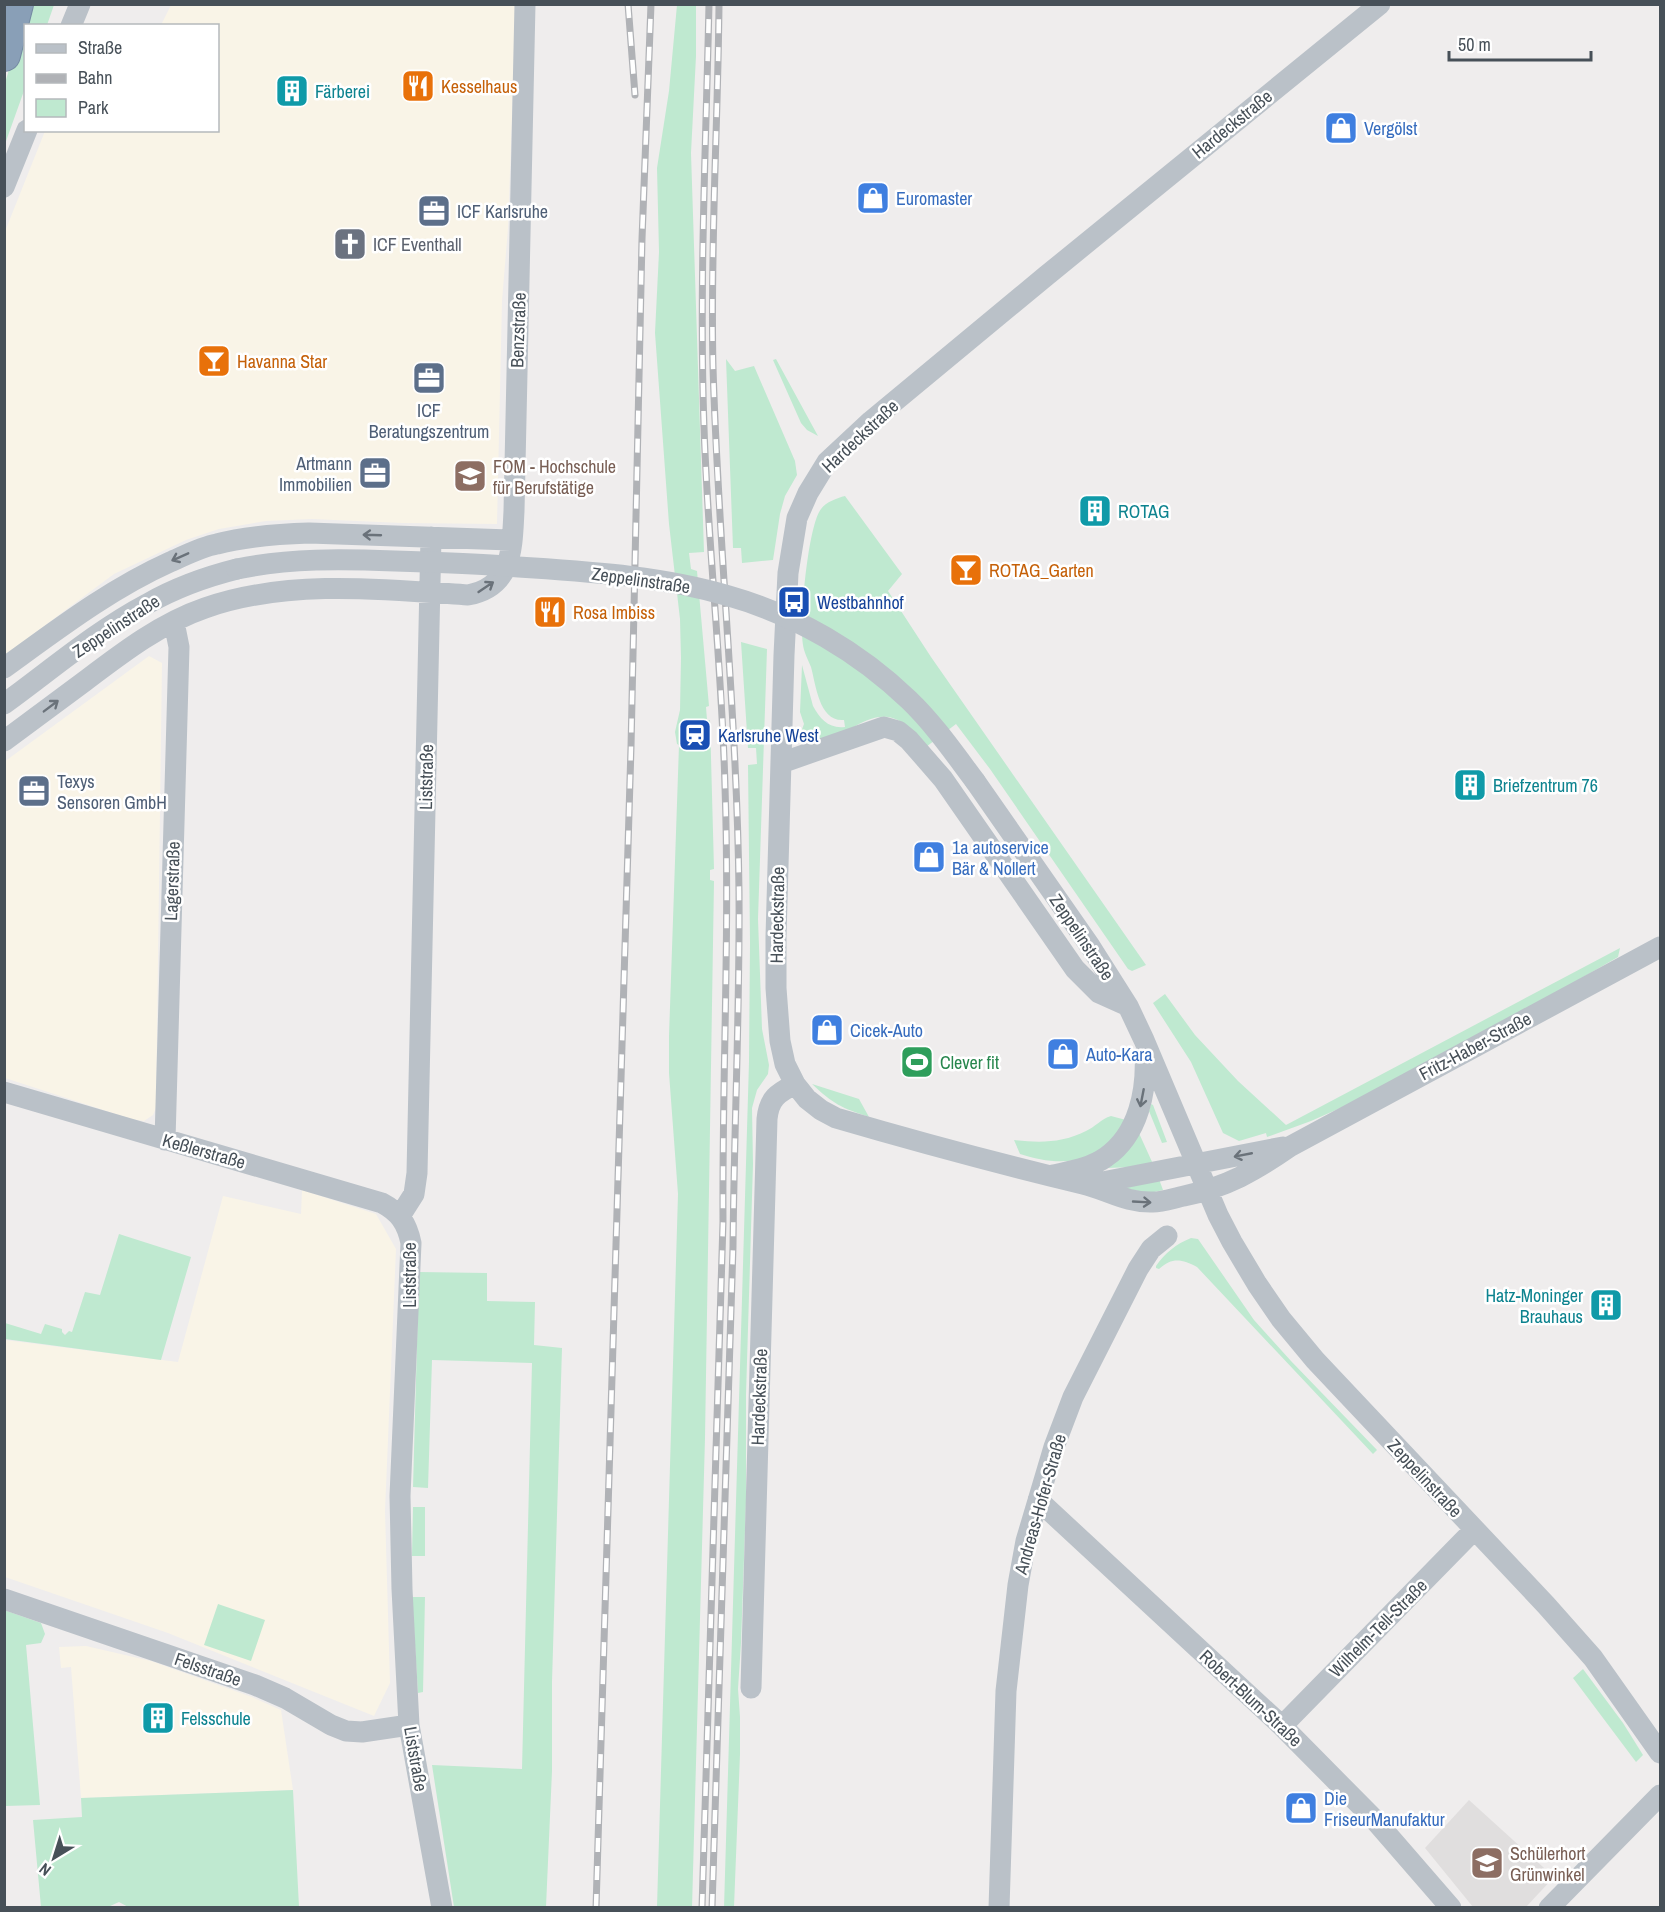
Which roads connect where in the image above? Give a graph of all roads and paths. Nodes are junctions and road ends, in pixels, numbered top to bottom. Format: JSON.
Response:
{"nodes":[{"id":1,"x":17,"y":4,"type":"edge"},
{"id":2,"x":80,"y":4,"type":"edge"},
{"id":3,"x":525,"y":4,"type":"edge"},
{"id":4,"x":1380,"y":4,"type":"edge"},
{"id":5,"x":72,"y":24,"type":"edge"},
{"id":6,"x":4,"y":55,"type":"edge"},
{"id":7,"x":26,"y":132,"type":"edge"},
{"id":8,"x":4,"y":187,"type":"edge"},
{"id":9,"x":431,"y":537,"type":"junction"},
{"id":10,"x":512,"y":540,"type":"junction"},
{"id":11,"x":431,"y":593,"type":"junction"},
{"id":12,"x":174,"y":622,"type":"junction"},
{"id":13,"x":4,"y":668,"type":"edge"},
{"id":14,"x":4,"y":704,"type":"edge"},
{"id":15,"x":4,"y":741,"type":"edge"},
{"id":16,"x":781,"y":763,"type":"junction"},
{"id":17,"x":1660,"y":947,"type":"edge"},
{"id":18,"x":1128,"y":1006,"type":"junction"},
{"id":19,"x":1144,"y":1040,"type":"junction"},
{"id":20,"x":795,"y":1084,"type":"junction"},
{"id":21,"x":4,"y":1092,"type":"edge"},
{"id":22,"x":165,"y":1140,"type":"junction"},
{"id":23,"x":1290,"y":1146,"type":"junction"},
{"id":24,"x":1196,"y":1164,"type":"junction"},
{"id":25,"x":1048,"y":1176,"type":"junction"},
{"id":26,"x":1086,"y":1185,"type":"junction"},
{"id":27,"x":1207,"y":1191,"type":"junction"},
{"id":28,"x":400,"y":1216,"type":"junction"},
{"id":29,"x":1167,"y":1236,"type":"dead end"},
{"id":30,"x":1038,"y":1500,"type":"junction"},
{"id":31,"x":1474,"y":1530,"type":"junction"},
{"id":32,"x":4,"y":1599,"type":"edge"},
{"id":33,"x":751,"y":1688,"type":"dead end"},
{"id":34,"x":409,"y":1725,"type":"junction"},
{"id":35,"x":1282,"y":1726,"type":"junction"},
{"id":36,"x":1660,"y":1753,"type":"edge"},
{"id":37,"x":1660,"y":1795,"type":"edge"},
{"id":38,"x":1448,"y":1907,"type":"edge"},
{"id":39,"x":442,"y":1908,"type":"edge"},
{"id":40,"x":999,"y":1908,"type":"edge"},
{"id":41,"x":1549,"y":1908,"type":"edge"}],
"edges":[{"from":1,"to":6,"type":"highway"},
{"from":2,"to":5,"type":"street"},
{"from":3,"to":10,"type":"street","name":"Benzstraße"},
{"from":4,"to":16,"type":"street","name":"Hardeckstraße"},
{"from":7,"to":8,"type":"street"},
{"from":9,"to":10,"type":"street","name":"Zeppelinstraße"},
{"from":9,"to":11,"type":"street","name":"Liststraße"},
{"from":9,"to":13,"type":"street","name":"Zeppelinstraße","one_way":true},
{"from":11,"to":10,"type":"street","name":"Benzstraße","one_way":true},
{"from":11,"to":12,"type":"street","name":"Zeppelinstraße"},
{"from":11,"to":28,"type":"street","name":"Liststraße"},
{"from":15,"to":12,"type":"street","name":"Zeppelinstraße","one_way":true},
{"from":12,"to":22,"type":"street","name":"Lagerstraße"},
{"from":14,"to":18,"type":"street","name":"Zeppelinstraße","bridge":true},
{"from":16,"to":18,"type":"street","name":"Zeppelinstraße"},
{"from":16,"to":20,"type":"street","name":"Hardeckstraße"},
{"from":17,"to":23,"type":"street","name":"Fritz-Haber-Straße"},
{"from":18,"to":19,"type":"street","name":"Zeppelinstraße"},
{"from":19,"to":24,"type":"street","name":"Zeppelinstraße"},
{"from":19,"to":25,"type":"street","one_way":true},
{"from":20,"to":25,"type":"street","name":"Hardeckstraße"},
{"from":20,"to":33,"type":"street","name":"Hardeckstraße"},
{"from":21,"to":22,"type":"street","name":"Keßlerstraße"},
{"from":22,"to":28,"type":"street","name":"Keßlerstraße"},
{"from":23,"to":24,"type":"street","name":"Fritz-Haber-Straße","one_way":true},
{"from":23,"to":27,"type":"street","name":"Fritz-Haber-Straße"},
{"from":24,"to":26,"type":"street","name":"Hardeckstraße"},
{"from":24,"to":27,"type":"street","name":"Zeppelinstraße"},
{"from":25,"to":26,"type":"street","name":"Hardeckstraße"},
{"from":26,"to":27,"type":"street","name":"Hardeckstraße","one_way":true},
{"from":27,"to":31,"type":"street","name":"Zeppelinstraße"},
{"from":28,"to":34,"type":"street","name":"Liststraße"},
{"from":29,"to":30,"type":"street","name":"Andreas-Hofer-Straße"},
{"from":30,"to":35,"type":"street","name":"Robert-Blum-Straße"},
{"from":30,"to":40,"type":"street","name":"Andreas-Hofer-Straße"},
{"from":31,"to":35,"type":"street","name":"Wilhelm-Tell-Straße"},
{"from":31,"to":36,"type":"street","name":"Zeppelinstraße"},
{"from":32,"to":34,"type":"street","name":"Felsstraße"},
{"from":34,"to":39,"type":"street","name":"Liststraße"},
{"from":35,"to":38,"type":"street","name":"Robert-Blum-Straße"},
{"from":37,"to":41,"type":"street"}]}
